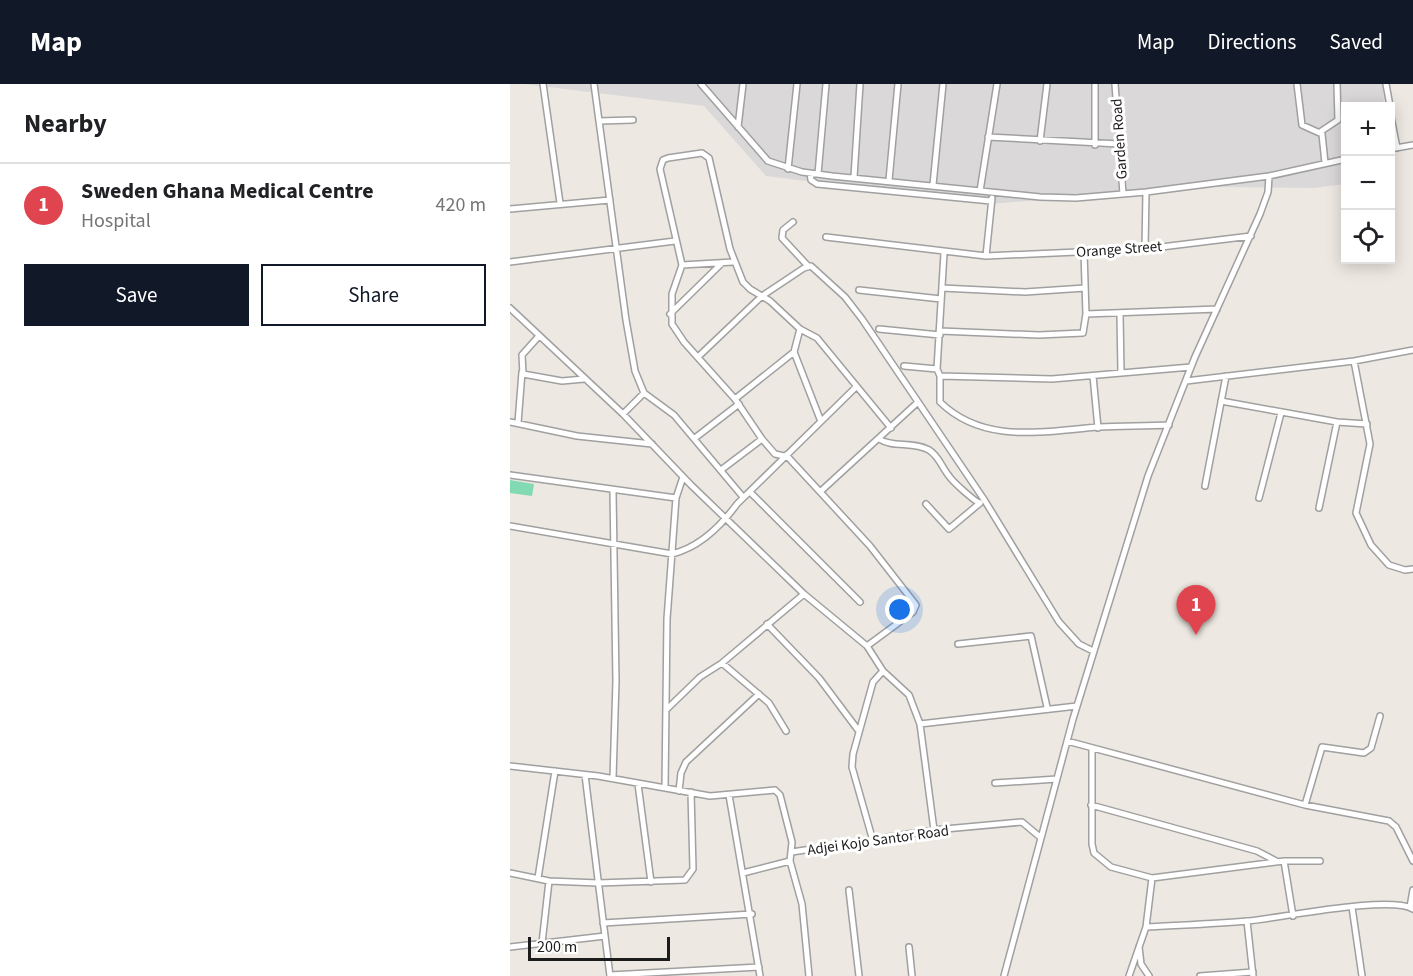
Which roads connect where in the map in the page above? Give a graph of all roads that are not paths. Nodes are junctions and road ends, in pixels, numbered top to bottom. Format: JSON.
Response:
{"nodes":[{"id":1,"x":543,"y":84,"type":"edge"},
{"id":2,"x":594,"y":84,"type":"edge"},
{"id":3,"x":701,"y":84,"type":"edge"},
{"id":4,"x":743,"y":84,"type":"edge"},
{"id":5,"x":797,"y":84,"type":"edge"},
{"id":6,"x":826,"y":84,"type":"edge"},
{"id":7,"x":860,"y":84,"type":"edge"},
{"id":8,"x":898,"y":84,"type":"edge"},
{"id":9,"x":943,"y":84,"type":"edge"},
{"id":10,"x":997,"y":84,"type":"edge"},
{"id":11,"x":1047,"y":84,"type":"edge"},
{"id":12,"x":1115,"y":84,"type":"edge"},
{"id":13,"x":1297,"y":84,"type":"edge"},
{"id":14,"x":1337,"y":84,"type":"edge"},
{"id":15,"x":1386,"y":84,"type":"edge"},
{"id":16,"x":1095,"y":85,"type":"edge"},
{"id":17,"x":1389,"y":102,"type":"edge"},
{"id":18,"x":633,"y":120,"type":"dead end"},
{"id":19,"x":599,"y":121,"type":"junction"},
{"id":20,"x":738,"y":127,"type":"junction"},
{"id":21,"x":1320,"y":132,"type":"junction"},
{"id":22,"x":988,"y":137,"type":"junction"},
{"id":23,"x":1040,"y":141,"type":"junction"},
{"id":24,"x":1119,"y":144,"type":"junction"},
{"id":25,"x":1095,"y":145,"type":"junction"},
{"id":26,"x":1413,"y":145,"type":"edge"},
{"id":27,"x":1395,"y":149,"type":"edge"},
{"id":28,"x":1341,"y":160,"type":"edge"},
{"id":29,"x":1326,"y":163,"type":"junction"},
{"id":30,"x":788,"y":169,"type":"junction"},
{"id":31,"x":810,"y":173,"type":"junction"},
{"id":32,"x":818,"y":174,"type":"junction"},
{"id":33,"x":1269,"y":176,"type":"junction"},
{"id":34,"x":854,"y":177,"type":"junction"},
{"id":35,"x":889,"y":180,"type":"junction"},
{"id":36,"x":933,"y":185,"type":"junction"},
{"id":37,"x":980,"y":191,"type":"junction"},
{"id":38,"x":1146,"y":192,"type":"junction"},
{"id":39,"x":992,"y":193,"type":"junction"},
{"id":40,"x":1123,"y":194,"type":"junction"},
{"id":41,"x":610,"y":200,"type":"junction"},
{"id":42,"x":991,"y":201,"type":"junction"},
{"id":43,"x":560,"y":204,"type":"junction"},
{"id":44,"x":510,"y":208,"type":"edge"},
{"id":45,"x":793,"y":222,"type":"dead end"},
{"id":46,"x":1251,"y":236,"type":"junction"},
{"id":47,"x":826,"y":237,"type":"dead end"},
{"id":48,"x":675,"y":241,"type":"junction"},
{"id":49,"x":617,"y":248,"type":"junction"},
{"id":50,"x":1146,"y":249,"type":"junction"},
{"id":51,"x":1084,"y":252,"type":"junction"},
{"id":52,"x":944,"y":253,"type":"junction"},
{"id":53,"x":986,"y":256,"type":"junction"},
{"id":54,"x":510,"y":262,"type":"edge"},
{"id":55,"x":733,"y":262,"type":"junction"},
{"id":56,"x":722,"y":263,"type":"junction"},
{"id":57,"x":682,"y":265,"type":"junction"},
{"id":58,"x":808,"y":266,"type":"junction"},
{"id":59,"x":942,"y":288,"type":"junction"},
{"id":60,"x":1086,"y":288,"type":"junction"},
{"id":61,"x":859,"y":290,"type":"dead end"},
{"id":62,"x":762,"y":296,"type":"junction"},
{"id":63,"x":942,"y":299,"type":"junction"},
{"id":64,"x":510,"y":308,"type":"edge"},
{"id":65,"x":1217,"y":309,"type":"junction"},
{"id":66,"x":670,"y":314,"type":"junction"},
{"id":67,"x":1086,"y":314,"type":"junction"},
{"id":68,"x":1120,"y":314,"type":"junction"},
{"id":69,"x":879,"y":328,"type":"dead end"},
{"id":70,"x":800,"y":329,"type":"junction"},
{"id":71,"x":940,"y":333,"type":"junction"},
{"id":72,"x":539,"y":336,"type":"junction"},
{"id":73,"x":1413,"y":350,"type":"edge"},
{"id":74,"x":794,"y":352,"type":"junction"},
{"id":75,"x":699,"y":356,"type":"junction"},
{"id":76,"x":1354,"y":361,"type":"junction"},
{"id":77,"x":904,"y":366,"type":"dead end"},
{"id":78,"x":1191,"y":367,"type":"junction"},
{"id":79,"x":938,"y":369,"type":"junction"},
{"id":80,"x":522,"y":371,"type":"junction"},
{"id":81,"x":1121,"y":373,"type":"junction"},
{"id":82,"x":940,"y":376,"type":"junction"},
{"id":83,"x":1093,"y":376,"type":"junction"},
{"id":84,"x":1226,"y":376,"type":"junction"},
{"id":85,"x":584,"y":379,"type":"junction"},
{"id":86,"x":1186,"y":381,"type":"junction"},
{"id":87,"x":856,"y":387,"type":"junction"},
{"id":88,"x":644,"y":393,"type":"junction"},
{"id":89,"x":737,"y":401,"type":"junction"},
{"id":90,"x":1221,"y":401,"type":"junction"},
{"id":91,"x":918,"y":402,"type":"junction"},
{"id":92,"x":1281,"y":413,"type":"junction"},
{"id":93,"x":623,"y":414,"type":"junction"},
{"id":94,"x":820,"y":419,"type":"junction"},
{"id":95,"x":510,"y":422,"type":"edge"},
{"id":96,"x":1337,"y":422,"type":"junction"},
{"id":97,"x":518,"y":423,"type":"junction"},
{"id":98,"x":1169,"y":424,"type":"junction"},
{"id":99,"x":1367,"y":424,"type":"junction"},
{"id":100,"x":891,"y":428,"type":"junction"},
{"id":101,"x":1098,"y":428,"type":"junction"},
{"id":102,"x":695,"y":438,"type":"junction"},
{"id":103,"x":762,"y":439,"type":"junction"},
{"id":104,"x":879,"y":439,"type":"junction"},
{"id":105,"x":652,"y":444,"type":"junction"},
{"id":106,"x":785,"y":455,"type":"junction"},
{"id":107,"x":721,"y":470,"type":"junction"},
{"id":108,"x":510,"y":475,"type":"edge"},
{"id":109,"x":683,"y":477,"type":"junction"},
{"id":110,"x":1205,"y":486,"type":"dead end"},
{"id":111,"x":821,"y":491,"type":"junction"},
{"id":112,"x":613,"y":492,"type":"junction"},
{"id":113,"x":751,"y":493,"type":"junction"},
{"id":114,"x":743,"y":497,"type":"junction"},
{"id":115,"x":676,"y":498,"type":"junction"},
{"id":116,"x":1259,"y":498,"type":"dead end"},
{"id":117,"x":982,"y":502,"type":"junction"},
{"id":118,"x":926,"y":504,"type":"dead end"},
{"id":119,"x":1319,"y":508,"type":"dead end"},
{"id":120,"x":726,"y":519,"type":"junction"},
{"id":121,"x":510,"y":526,"type":"edge"},
{"id":122,"x":614,"y":545,"type":"junction"},
{"id":123,"x":672,"y":554,"type":"junction"},
{"id":124,"x":1413,"y":568,"type":"edge"},
{"id":125,"x":804,"y":594,"type":"junction"},
{"id":126,"x":860,"y":602,"type":"dead end"},
{"id":127,"x":767,"y":624,"type":"junction"},
{"id":128,"x":958,"y":644,"type":"dead end"},
{"id":129,"x":867,"y":646,"type":"junction"},
{"id":130,"x":1094,"y":651,"type":"junction"},
{"id":131,"x":722,"y":663,"type":"junction"},
{"id":132,"x":883,"y":671,"type":"junction"},
{"id":133,"x":759,"y":694,"type":"junction"},
{"id":134,"x":1077,"y":706,"type":"junction"},
{"id":135,"x":1047,"y":707,"type":"junction"},
{"id":136,"x":667,"y":709,"type":"junction"},
{"id":137,"x":1380,"y":716,"type":"dead end"},
{"id":138,"x":920,"y":724,"type":"junction"},
{"id":139,"x":858,"y":730,"type":"junction"},
{"id":140,"x":786,"y":731,"type":"dead end"},
{"id":141,"x":1067,"y":741,"type":"junction"},
{"id":142,"x":1092,"y":748,"type":"junction"},
{"id":143,"x":510,"y":766,"type":"edge"},
{"id":144,"x":555,"y":771,"type":"junction"},
{"id":145,"x":585,"y":776,"type":"junction"},
{"id":146,"x":613,"y":778,"type":"junction"},
{"id":147,"x":1057,"y":779,"type":"junction"},
{"id":148,"x":995,"y":783,"type":"dead end"},
{"id":149,"x":638,"y":784,"type":"junction"},
{"id":150,"x":664,"y":788,"type":"junction"},
{"id":151,"x":678,"y":791,"type":"junction"},
{"id":152,"x":691,"y":792,"type":"junction"},
{"id":153,"x":729,"y":795,"type":"junction"},
{"id":154,"x":1305,"y":805,"type":"junction"},
{"id":155,"x":1091,"y":806,"type":"junction"},
{"id":156,"x":934,"y":830,"type":"junction"},
{"id":157,"x":1040,"y":837,"type":"junction"},
{"id":158,"x":873,"y":841,"type":"junction"},
{"id":159,"x":792,"y":852,"type":"junction"},
{"id":160,"x":790,"y":861,"type":"junction"},
{"id":161,"x":1281,"y":861,"type":"junction"},
{"id":162,"x":1320,"y":861,"type":"dead end"},
{"id":163,"x":1413,"y":861,"type":"edge"},
{"id":164,"x":510,"y":873,"type":"edge"},
{"id":165,"x":743,"y":873,"type":"junction"},
{"id":166,"x":538,"y":878,"type":"junction"},
{"id":167,"x":1152,"y":878,"type":"junction"},
{"id":168,"x":549,"y":881,"type":"junction"},
{"id":169,"x":651,"y":882,"type":"junction"},
{"id":170,"x":598,"y":883,"type":"junction"},
{"id":171,"x":849,"y":890,"type":"dead end"},
{"id":172,"x":1413,"y":890,"type":"edge"},
{"id":173,"x":1352,"y":907,"type":"junction"},
{"id":174,"x":1412,"y":908,"type":"edge"},
{"id":175,"x":752,"y":915,"type":"junction"},
{"id":176,"x":1293,"y":916,"type":"junction"},
{"id":177,"x":1247,"y":921,"type":"junction"},
{"id":178,"x":603,"y":923,"type":"junction"},
{"id":179,"x":1146,"y":927,"type":"junction"},
{"id":180,"x":605,"y":936,"type":"junction"},
{"id":181,"x":542,"y":943,"type":"junction"},
{"id":182,"x":1139,"y":944,"type":"junction"},
{"id":183,"x":510,"y":946,"type":"edge"},
{"id":184,"x":909,"y":947,"type":"dead end"},
{"id":185,"x":759,"y":967,"type":"junction"},
{"id":186,"x":1253,"y":974,"type":"edge"},
{"id":187,"x":610,"y":976,"type":"edge"},
{"id":188,"x":760,"y":976,"type":"edge"},
{"id":189,"x":809,"y":976,"type":"edge"},
{"id":190,"x":859,"y":976,"type":"edge"},
{"id":191,"x":912,"y":976,"type":"edge"},
{"id":192,"x":1004,"y":976,"type":"edge"},
{"id":193,"x":1129,"y":976,"type":"edge"},
{"id":194,"x":1149,"y":976,"type":"edge"},
{"id":195,"x":1200,"y":976,"type":"edge"},
{"id":196,"x":1362,"y":976,"type":"edge"}],
"edges":[{"from":1,"to":43,"type":"street"},
{"from":2,"to":19,"type":"street"},
{"from":3,"to":20,"type":"street"},
{"from":4,"to":20,"type":"street"},
{"from":5,"to":30,"type":"street"},
{"from":6,"to":32,"type":"street"},
{"from":7,"to":34,"type":"street"},
{"from":8,"to":35,"type":"street"},
{"from":9,"to":36,"type":"street"},
{"from":10,"to":22,"type":"street"},
{"from":11,"to":23,"type":"street"},
{"from":12,"to":24,"type":"street","name":"Garden Road"},
{"from":13,"to":21,"type":"street"},
{"from":14,"to":21,"type":"street"},
{"from":15,"to":17,"type":"street"},
{"from":16,"to":25,"type":"street"},
{"from":18,"to":19,"type":"street"},
{"from":19,"to":41,"type":"street"},
{"from":20,"to":30,"type":"street"},
{"from":21,"to":29,"type":"street"},
{"from":22,"to":23,"type":"street"},
{"from":22,"to":37,"type":"street"},
{"from":23,"to":25,"type":"street"},
{"from":24,"to":25,"type":"street"},
{"from":24,"to":40,"type":"street","name":"Garden Road"},
{"from":26,"to":27,"type":"street"},
{"from":28,"to":29,"type":"street"},
{"from":29,"to":33,"type":"street"},
{"from":30,"to":31,"type":"street"},
{"from":31,"to":32,"type":"street"},
{"from":31,"to":42,"type":"street"},
{"from":32,"to":34,"type":"street"},
{"from":33,"to":38,"type":"street"},
{"from":33,"to":46,"type":"street"},
{"from":34,"to":35,"type":"street"},
{"from":35,"to":36,"type":"street"},
{"from":36,"to":37,"type":"street"},
{"from":37,"to":39,"type":"street"},
{"from":38,"to":40,"type":"street"},
{"from":38,"to":50,"type":"street"},
{"from":39,"to":40,"type":"street"},
{"from":39,"to":42,"type":"street"},
{"from":41,"to":43,"type":"street"},
{"from":41,"to":49,"type":"street"},
{"from":42,"to":53,"type":"street"},
{"from":43,"to":44,"type":"street"},
{"from":45,"to":58,"type":"street"},
{"from":46,"to":50,"type":"street","name":"Orange Street"},
{"from":46,"to":65,"type":"street"},
{"from":47,"to":52,"type":"street","name":"Orange Street"},
{"from":48,"to":49,"type":"street"},
{"from":48,"to":55,"type":"street"},
{"from":48,"to":57,"type":"street"},
{"from":49,"to":54,"type":"street"},
{"from":49,"to":88,"type":"street"},
{"from":50,"to":51,"type":"street","name":"Orange Street"},
{"from":51,"to":53,"type":"street","name":"Orange Street"},
{"from":51,"to":60,"type":"street"},
{"from":52,"to":53,"type":"street","name":"Orange Street"},
{"from":52,"to":59,"type":"street"},
{"from":55,"to":56,"type":"street"},
{"from":55,"to":62,"type":"street"},
{"from":56,"to":57,"type":"street"},
{"from":56,"to":66,"type":"street"},
{"from":57,"to":66,"type":"street"},
{"from":58,"to":62,"type":"street"},
{"from":58,"to":91,"type":"street"},
{"from":59,"to":60,"type":"street"},
{"from":59,"to":63,"type":"street"},
{"from":60,"to":67,"type":"street"},
{"from":61,"to":63,"type":"street"},
{"from":62,"to":70,"type":"street"},
{"from":62,"to":75,"type":"street"},
{"from":63,"to":71,"type":"street"},
{"from":64,"to":72,"type":"street"},
{"from":65,"to":68,"type":"street"},
{"from":65,"to":78,"type":"street"},
{"from":66,"to":75,"type":"street"},
{"from":67,"to":68,"type":"street"},
{"from":67,"to":71,"type":"street"},
{"from":68,"to":81,"type":"street"},
{"from":69,"to":71,"type":"street"},
{"from":70,"to":74,"type":"street"},
{"from":70,"to":87,"type":"street"},
{"from":71,"to":79,"type":"street"},
{"from":72,"to":80,"type":"street"},
{"from":72,"to":85,"type":"street"},
{"from":73,"to":76,"type":"street"},
{"from":74,"to":89,"type":"street"},
{"from":74,"to":94,"type":"street"},
{"from":75,"to":89,"type":"street"},
{"from":76,"to":84,"type":"street"},
{"from":76,"to":99,"type":"street"},
{"from":77,"to":79,"type":"street"},
{"from":78,"to":81,"type":"street"},
{"from":78,"to":86,"type":"street"},
{"from":79,"to":82,"type":"street"},
{"from":80,"to":85,"type":"street"},
{"from":80,"to":97,"type":"street"},
{"from":81,"to":83,"type":"street"},
{"from":82,"to":83,"type":"street"},
{"from":82,"to":101,"type":"street"},
{"from":83,"to":101,"type":"street"},
{"from":84,"to":86,"type":"street"},
{"from":84,"to":90,"type":"street"},
{"from":85,"to":93,"type":"street"},
{"from":86,"to":98,"type":"street"},
{"from":87,"to":94,"type":"street"},
{"from":87,"to":100,"type":"street"},
{"from":88,"to":93,"type":"street"},
{"from":88,"to":102,"type":"street"},
{"from":89,"to":102,"type":"street"},
{"from":89,"to":103,"type":"street"},
{"from":90,"to":92,"type":"street"},
{"from":90,"to":110,"type":"street"},
{"from":91,"to":100,"type":"street"},
{"from":91,"to":117,"type":"street"},
{"from":92,"to":96,"type":"street"},
{"from":92,"to":116,"type":"street"},
{"from":93,"to":105,"type":"street"},
{"from":94,"to":106,"type":"street"},
{"from":95,"to":97,"type":"street"},
{"from":96,"to":99,"type":"street"},
{"from":96,"to":119,"type":"street"},
{"from":97,"to":105,"type":"street"},
{"from":98,"to":101,"type":"street"},
{"from":98,"to":130,"type":"street"},
{"from":99,"to":124,"type":"street"},
{"from":100,"to":104,"type":"street"},
{"from":102,"to":107,"type":"street"},
{"from":103,"to":106,"type":"street"},
{"from":103,"to":107,"type":"street"},
{"from":104,"to":111,"type":"street"},
{"from":104,"to":117,"type":"street"},
{"from":105,"to":109,"type":"street"},
{"from":106,"to":111,"type":"street"},
{"from":106,"to":113,"type":"street"},
{"from":107,"to":114,"type":"street"},
{"from":108,"to":112,"type":"street"},
{"from":109,"to":115,"type":"street"},
{"from":109,"to":120,"type":"street"},
{"from":111,"to":129,"type":"street"},
{"from":112,"to":115,"type":"street"},
{"from":112,"to":122,"type":"street"},
{"from":113,"to":114,"type":"street"},
{"from":113,"to":126,"type":"street"},
{"from":114,"to":120,"type":"street"},
{"from":115,"to":123,"type":"street"},
{"from":117,"to":118,"type":"street"},
{"from":117,"to":130,"type":"street"},
{"from":120,"to":123,"type":"street"},
{"from":120,"to":125,"type":"street"},
{"from":121,"to":122,"type":"street"},
{"from":122,"to":123,"type":"street"},
{"from":122,"to":146,"type":"street"},
{"from":123,"to":136,"type":"street"},
{"from":125,"to":127,"type":"street"},
{"from":125,"to":129,"type":"street"},
{"from":127,"to":131,"type":"street"},
{"from":127,"to":139,"type":"street"},
{"from":128,"to":135,"type":"street"},
{"from":129,"to":132,"type":"street"},
{"from":130,"to":134,"type":"street"},
{"from":131,"to":133,"type":"street"},
{"from":131,"to":136,"type":"street"},
{"from":132,"to":138,"type":"street"},
{"from":132,"to":139,"type":"street"},
{"from":133,"to":140,"type":"street"},
{"from":133,"to":151,"type":"street"},
{"from":134,"to":135,"type":"street"},
{"from":134,"to":141,"type":"street"},
{"from":135,"to":138,"type":"street"},
{"from":136,"to":150,"type":"street"},
{"from":137,"to":154,"type":"street"},
{"from":138,"to":156,"type":"street"},
{"from":139,"to":158,"type":"street"},
{"from":141,"to":142,"type":"street"},
{"from":141,"to":147,"type":"street"},
{"from":142,"to":154,"type":"street"},
{"from":142,"to":155,"type":"street"},
{"from":143,"to":144,"type":"street","name":"Adjei Kojo Santor Road"},
{"from":144,"to":145,"type":"street","name":"Adjei Kojo Santor Road"},
{"from":144,"to":166,"type":"street"},
{"from":145,"to":146,"type":"street","name":"Adjei Kojo Santor Road"},
{"from":145,"to":170,"type":"street"},
{"from":146,"to":149,"type":"street","name":"Adjei Kojo Santor Road"},
{"from":147,"to":148,"type":"street"},
{"from":147,"to":157,"type":"street"},
{"from":149,"to":150,"type":"street","name":"Adjei Kojo Santor Road"},
{"from":149,"to":169,"type":"street"},
{"from":150,"to":151,"type":"street","name":"Adjei Kojo Santor Road"},
{"from":151,"to":152,"type":"street","name":"Adjei Kojo Santor Road"},
{"from":152,"to":153,"type":"street","name":"Adjei Kojo Santor Road"},
{"from":152,"to":169,"type":"street"},
{"from":153,"to":159,"type":"street","name":"Adjei Kojo Santor Road"},
{"from":153,"to":165,"type":"street"},
{"from":154,"to":163,"type":"street"},
{"from":155,"to":161,"type":"street"},
{"from":155,"to":167,"type":"street"},
{"from":156,"to":157,"type":"street","name":"Adjei Kojo Santor Road"},
{"from":156,"to":158,"type":"street","name":"Adjei Kojo Santor Road"},
{"from":157,"to":192,"type":"street"},
{"from":158,"to":159,"type":"street","name":"Adjei Kojo Santor Road"},
{"from":159,"to":160,"type":"street"},
{"from":160,"to":165,"type":"street"},
{"from":160,"to":189,"type":"street"},
{"from":161,"to":162,"type":"street"},
{"from":161,"to":167,"type":"street"},
{"from":161,"to":176,"type":"street"},
{"from":164,"to":166,"type":"street"},
{"from":165,"to":175,"type":"street"},
{"from":166,"to":168,"type":"street"},
{"from":167,"to":179,"type":"street"},
{"from":168,"to":170,"type":"street"},
{"from":168,"to":181,"type":"street"},
{"from":169,"to":170,"type":"street"},
{"from":170,"to":178,"type":"street"},
{"from":171,"to":190,"type":"street"},
{"from":172,"to":174,"type":"street"},
{"from":173,"to":174,"type":"street"},
{"from":173,"to":176,"type":"street"},
{"from":173,"to":196,"type":"street"},
{"from":175,"to":178,"type":"street"},
{"from":175,"to":185,"type":"street"},
{"from":176,"to":177,"type":"street"},
{"from":177,"to":179,"type":"street"},
{"from":177,"to":186,"type":"street"},
{"from":178,"to":180,"type":"street"},
{"from":179,"to":182,"type":"street"},
{"from":180,"to":181,"type":"street"},
{"from":180,"to":187,"type":"street"},
{"from":181,"to":183,"type":"street"},
{"from":182,"to":193,"type":"street"},
{"from":182,"to":194,"type":"street"},
{"from":184,"to":191,"type":"street"},
{"from":185,"to":187,"type":"street"},
{"from":185,"to":188,"type":"street"},
{"from":186,"to":195,"type":"street"}]}
